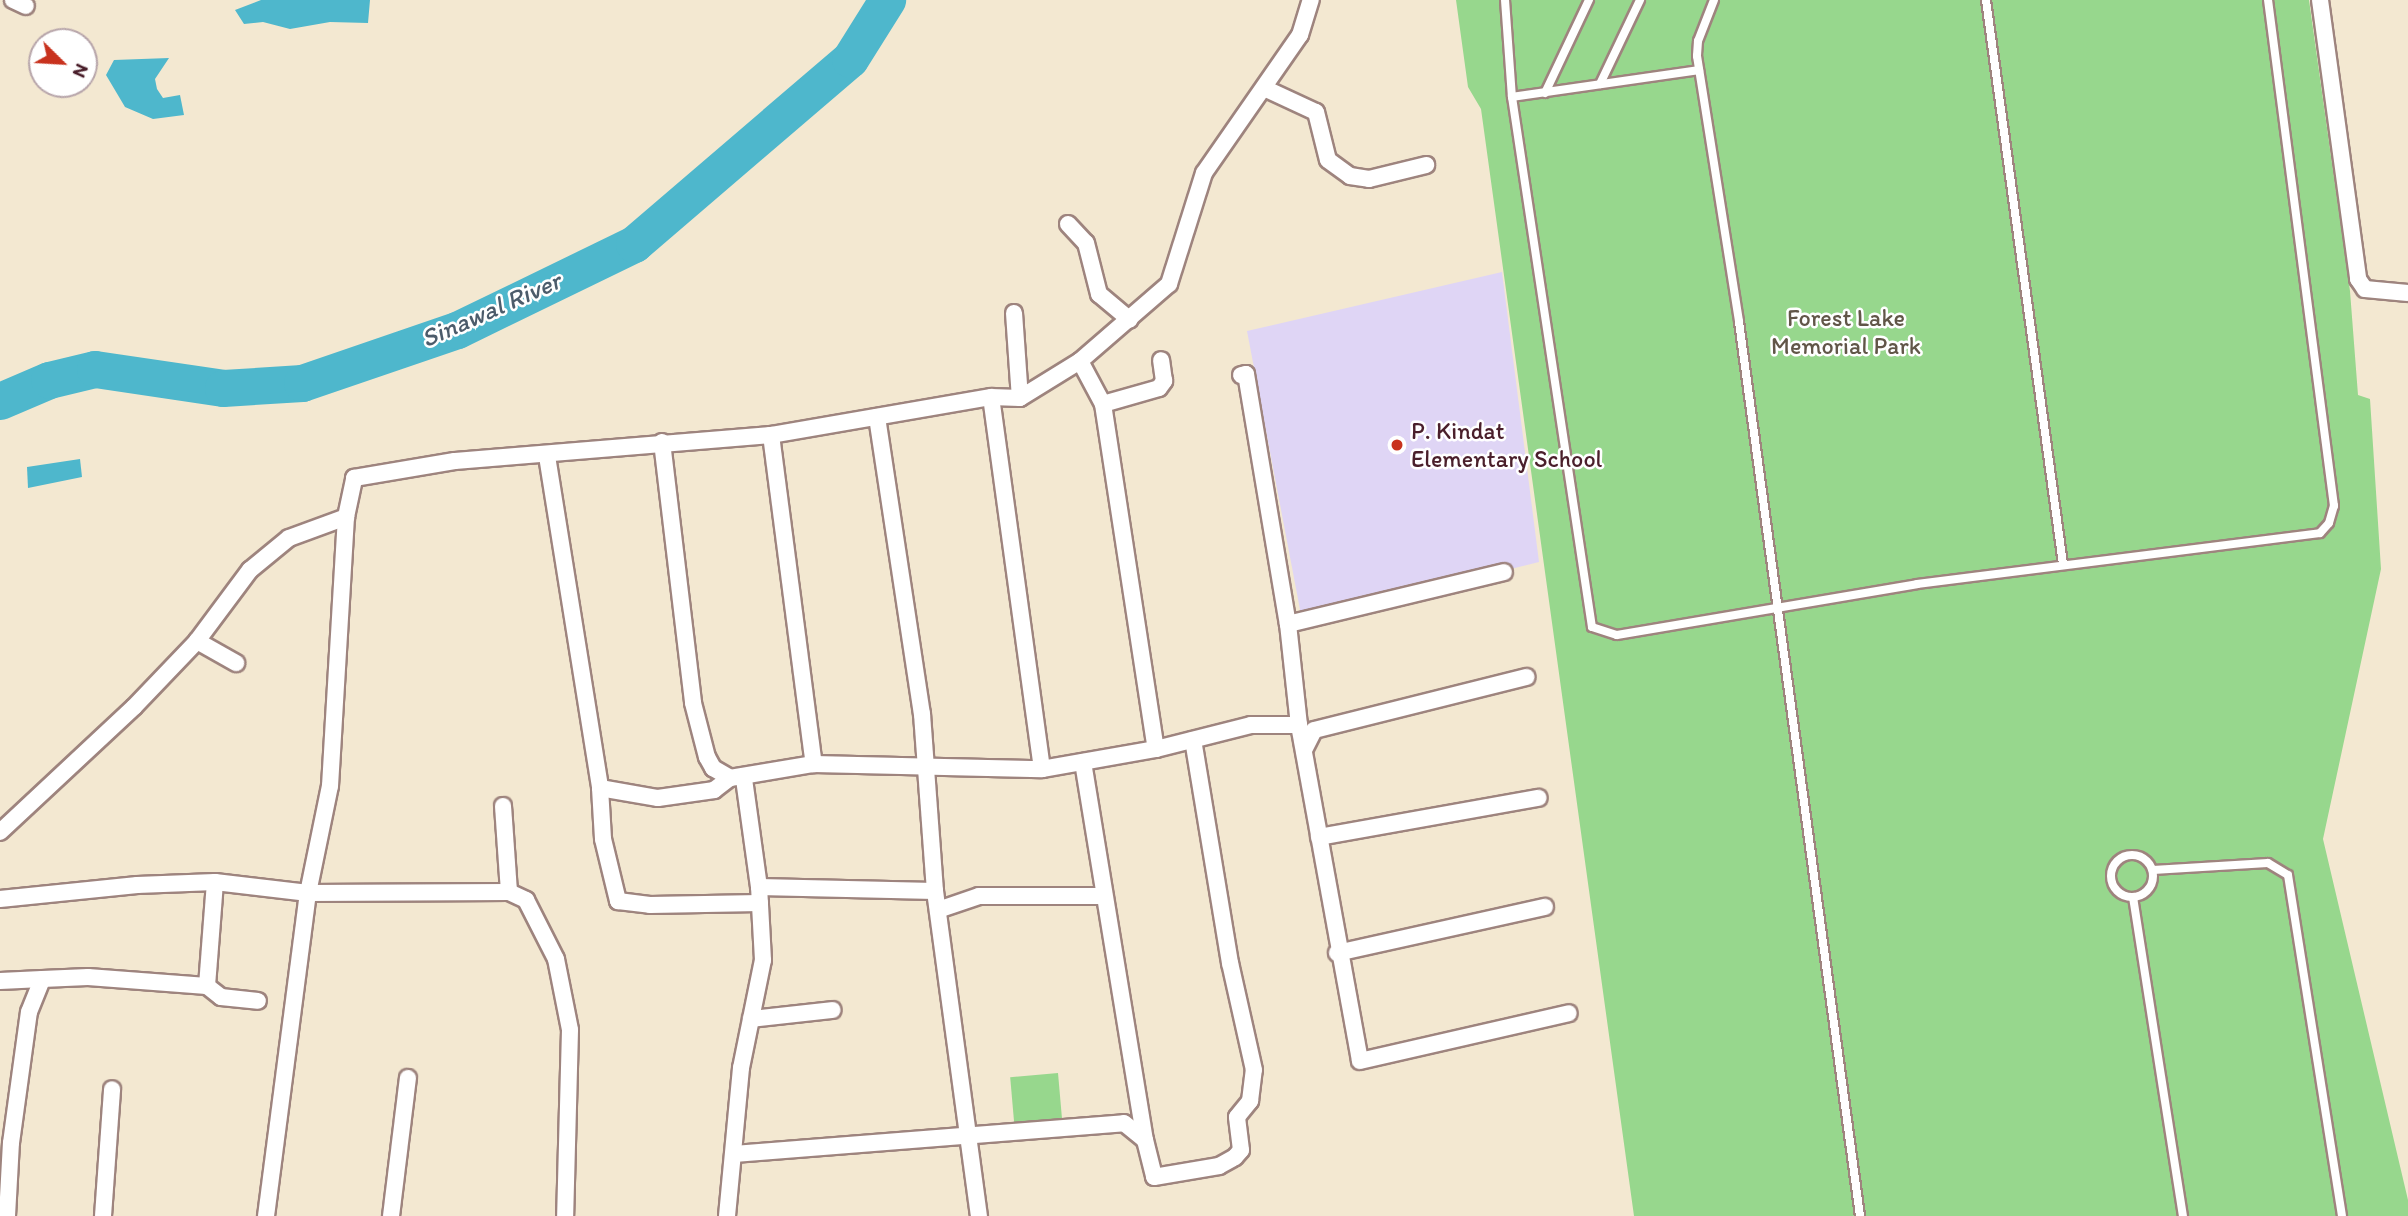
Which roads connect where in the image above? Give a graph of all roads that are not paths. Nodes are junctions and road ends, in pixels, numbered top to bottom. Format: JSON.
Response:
{"nodes":[{"id":1,"x":1311,"y":0,"type":"edge"},
{"id":2,"x":1505,"y":0,"type":"edge"},
{"id":3,"x":1588,"y":0,"type":"edge"},
{"id":4,"x":1640,"y":0,"type":"edge"},
{"id":5,"x":1714,"y":0,"type":"edge"},
{"id":6,"x":1986,"y":0,"type":"edge"},
{"id":7,"x":2268,"y":0,"type":"edge"},
{"id":8,"x":2320,"y":0,"type":"edge"},
{"id":9,"x":1699,"y":70,"type":"junction"},
{"id":10,"x":1600,"y":85,"type":"junction"},
{"id":11,"x":1264,"y":88,"type":"junction"},
{"id":12,"x":1545,"y":93,"type":"junction"},
{"id":13,"x":1512,"y":97,"type":"junction"},
{"id":14,"x":1426,"y":165,"type":"dead end"},
{"id":15,"x":1068,"y":224,"type":"dead end"},
{"id":16,"x":2408,"y":293,"type":"edge"},
{"id":17,"x":1014,"y":313,"type":"dead end"},
{"id":18,"x":1130,"y":320,"type":"junction"},
{"id":19,"x":1161,"y":360,"type":"dead end"},
{"id":20,"x":1080,"y":361,"type":"junction"},
{"id":21,"x":1241,"y":375,"type":"dead end"},
{"id":22,"x":991,"y":397,"type":"junction"},
{"id":23,"x":1020,"y":398,"type":"junction"},
{"id":24,"x":1102,"y":404,"type":"junction"},
{"id":25,"x":877,"y":417,"type":"junction"},
{"id":26,"x":771,"y":435,"type":"junction"},
{"id":27,"x":662,"y":442,"type":"junction"},
{"id":28,"x":547,"y":456,"type":"junction"},
{"id":29,"x":346,"y":517,"type":"junction"},
{"id":30,"x":2063,"y":564,"type":"junction"},
{"id":31,"x":1504,"y":572,"type":"dead end"},
{"id":32,"x":1775,"y":610,"type":"junction"},
{"id":33,"x":1288,"y":624,"type":"junction"},
{"id":34,"x":197,"y":641,"type":"junction"},
{"id":35,"x":236,"y":663,"type":"dead end"},
{"id":36,"x":1526,"y":677,"type":"dead end"},
{"id":37,"x":1299,"y":724,"type":"junction"},
{"id":38,"x":1193,"y":740,"type":"junction"},
{"id":39,"x":1156,"y":749,"type":"junction"},
{"id":40,"x":1304,"y":750,"type":"junction"},
{"id":41,"x":1083,"y":762,"type":"junction"},
{"id":42,"x":814,"y":764,"type":"junction"},
{"id":43,"x":927,"y":764,"type":"junction"},
{"id":44,"x":1042,"y":769,"type":"junction"},
{"id":45,"x":737,"y":779,"type":"junction"},
{"id":46,"x":600,"y":788,"type":"junction"},
{"id":47,"x":1538,"y":798,"type":"dead end"},
{"id":48,"x":503,"y":806,"type":"dead end"},
{"id":49,"x":0,"y":832,"type":"edge"},
{"id":50,"x":1319,"y":837,"type":"junction"},
{"id":51,"x":2153,"y":870,"type":"junction"},
{"id":52,"x":215,"y":882,"type":"junction"},
{"id":53,"x":935,"y":891,"type":"junction"},
{"id":54,"x":509,"y":892,"type":"junction"},
{"id":55,"x":308,"y":893,"type":"junction"},
{"id":56,"x":760,"y":895,"type":"junction"},
{"id":57,"x":1102,"y":895,"type":"junction"},
{"id":58,"x":2133,"y":897,"type":"junction"},
{"id":59,"x":0,"y":899,"type":"edge"},
{"id":60,"x":1545,"y":907,"type":"dead end"},
{"id":61,"x":938,"y":910,"type":"junction"},
{"id":62,"x":1337,"y":953,"type":"junction"},
{"id":63,"x":42,"y":979,"type":"junction"},
{"id":64,"x":0,"y":981,"type":"edge"},
{"id":65,"x":207,"y":986,"type":"junction"},
{"id":66,"x":258,"y":1001,"type":"dead end"},
{"id":67,"x":833,"y":1010,"type":"dead end"},
{"id":68,"x":1569,"y":1013,"type":"dead end"},
{"id":69,"x":751,"y":1019,"type":"junction"},
{"id":70,"x":408,"y":1078,"type":"dead end"},
{"id":71,"x":112,"y":1089,"type":"dead end"},
{"id":72,"x":970,"y":1133,"type":"junction"},
{"id":73,"x":1145,"y":1140,"type":"junction"},
{"id":74,"x":734,"y":1154,"type":"junction"},
{"id":75,"x":7,"y":1216,"type":"edge"},
{"id":76,"x":103,"y":1216,"type":"edge"},
{"id":77,"x":266,"y":1216,"type":"edge"},
{"id":78,"x":391,"y":1216,"type":"edge"},
{"id":79,"x":565,"y":1216,"type":"edge"},
{"id":80,"x":727,"y":1216,"type":"edge"},
{"id":81,"x":979,"y":1216,"type":"edge"},
{"id":82,"x":1860,"y":1216,"type":"edge"},
{"id":83,"x":2183,"y":1216,"type":"edge"},
{"id":84,"x":2342,"y":1216,"type":"edge"}],
"edges":[{"from":1,"to":11,"type":"street"},
{"from":2,"to":13,"type":"lane"},
{"from":3,"to":12,"type":"lane"},
{"from":4,"to":10,"type":"lane"},
{"from":5,"to":9,"type":"lane"},
{"from":6,"to":30,"type":"lane"},
{"from":7,"to":30,"type":"lane"},
{"from":8,"to":16,"type":"street"},
{"from":9,"to":10,"type":"lane"},
{"from":9,"to":32,"type":"lane"},
{"from":10,"to":12,"type":"lane"},
{"from":11,"to":14,"type":"street"},
{"from":11,"to":18,"type":"street"},
{"from":12,"to":13,"type":"lane"},
{"from":13,"to":32,"type":"lane"},
{"from":15,"to":18,"type":"street"},
{"from":17,"to":23,"type":"street"},
{"from":18,"to":20,"type":"street"},
{"from":19,"to":24,"type":"street"},
{"from":20,"to":23,"type":"street"},
{"from":20,"to":24,"type":"street"},
{"from":21,"to":33,"type":"street"},
{"from":22,"to":23,"type":"street"},
{"from":22,"to":25,"type":"street"},
{"from":22,"to":44,"type":"street"},
{"from":24,"to":39,"type":"street"},
{"from":25,"to":26,"type":"street"},
{"from":25,"to":43,"type":"street"},
{"from":26,"to":27,"type":"street"},
{"from":26,"to":42,"type":"street"},
{"from":27,"to":28,"type":"street"},
{"from":27,"to":45,"type":"street"},
{"from":28,"to":29,"type":"street"},
{"from":28,"to":46,"type":"street"},
{"from":29,"to":34,"type":"street"},
{"from":29,"to":55,"type":"street"},
{"from":30,"to":32,"type":"lane"},
{"from":31,"to":33,"type":"street"},
{"from":32,"to":82,"type":"lane"},
{"from":33,"to":37,"type":"street"},
{"from":34,"to":35,"type":"street"},
{"from":34,"to":49,"type":"street"},
{"from":36,"to":40,"type":"street"},
{"from":37,"to":38,"type":"street"},
{"from":37,"to":40,"type":"street"},
{"from":38,"to":39,"type":"street"},
{"from":38,"to":73,"type":"street"},
{"from":39,"to":41,"type":"street"},
{"from":40,"to":50,"type":"street"},
{"from":41,"to":44,"type":"street"},
{"from":41,"to":57,"type":"street"},
{"from":42,"to":43,"type":"street"},
{"from":42,"to":45,"type":"street"},
{"from":43,"to":44,"type":"street"},
{"from":43,"to":53,"type":"street"},
{"from":45,"to":46,"type":"street"},
{"from":45,"to":56,"type":"street"},
{"from":46,"to":56,"type":"street"},
{"from":47,"to":50,"type":"street"},
{"from":48,"to":54,"type":"street"},
{"from":50,"to":62,"type":"street"},
{"from":51,"to":58,"type":"lane"},
{"from":51,"to":58,"type":"lane"},
{"from":51,"to":84,"type":"lane"},
{"from":52,"to":55,"type":"street"},
{"from":52,"to":59,"type":"street"},
{"from":52,"to":65,"type":"street"},
{"from":53,"to":56,"type":"street"},
{"from":53,"to":61,"type":"street"},
{"from":54,"to":55,"type":"street"},
{"from":54,"to":79,"type":"street"},
{"from":55,"to":77,"type":"street"},
{"from":56,"to":69,"type":"street"},
{"from":57,"to":61,"type":"street"},
{"from":57,"to":73,"type":"street"},
{"from":58,"to":83,"type":"lane"},
{"from":60,"to":62,"type":"street"},
{"from":61,"to":72,"type":"street"},
{"from":62,"to":68,"type":"street"},
{"from":63,"to":64,"type":"street"},
{"from":63,"to":65,"type":"street"},
{"from":63,"to":75,"type":"street"},
{"from":65,"to":66,"type":"street"},
{"from":67,"to":69,"type":"street"},
{"from":69,"to":74,"type":"street"},
{"from":70,"to":78,"type":"street"},
{"from":71,"to":76,"type":"street"},
{"from":72,"to":73,"type":"street"},
{"from":72,"to":74,"type":"street"},
{"from":72,"to":81,"type":"street"},
{"from":74,"to":80,"type":"street"}]}
